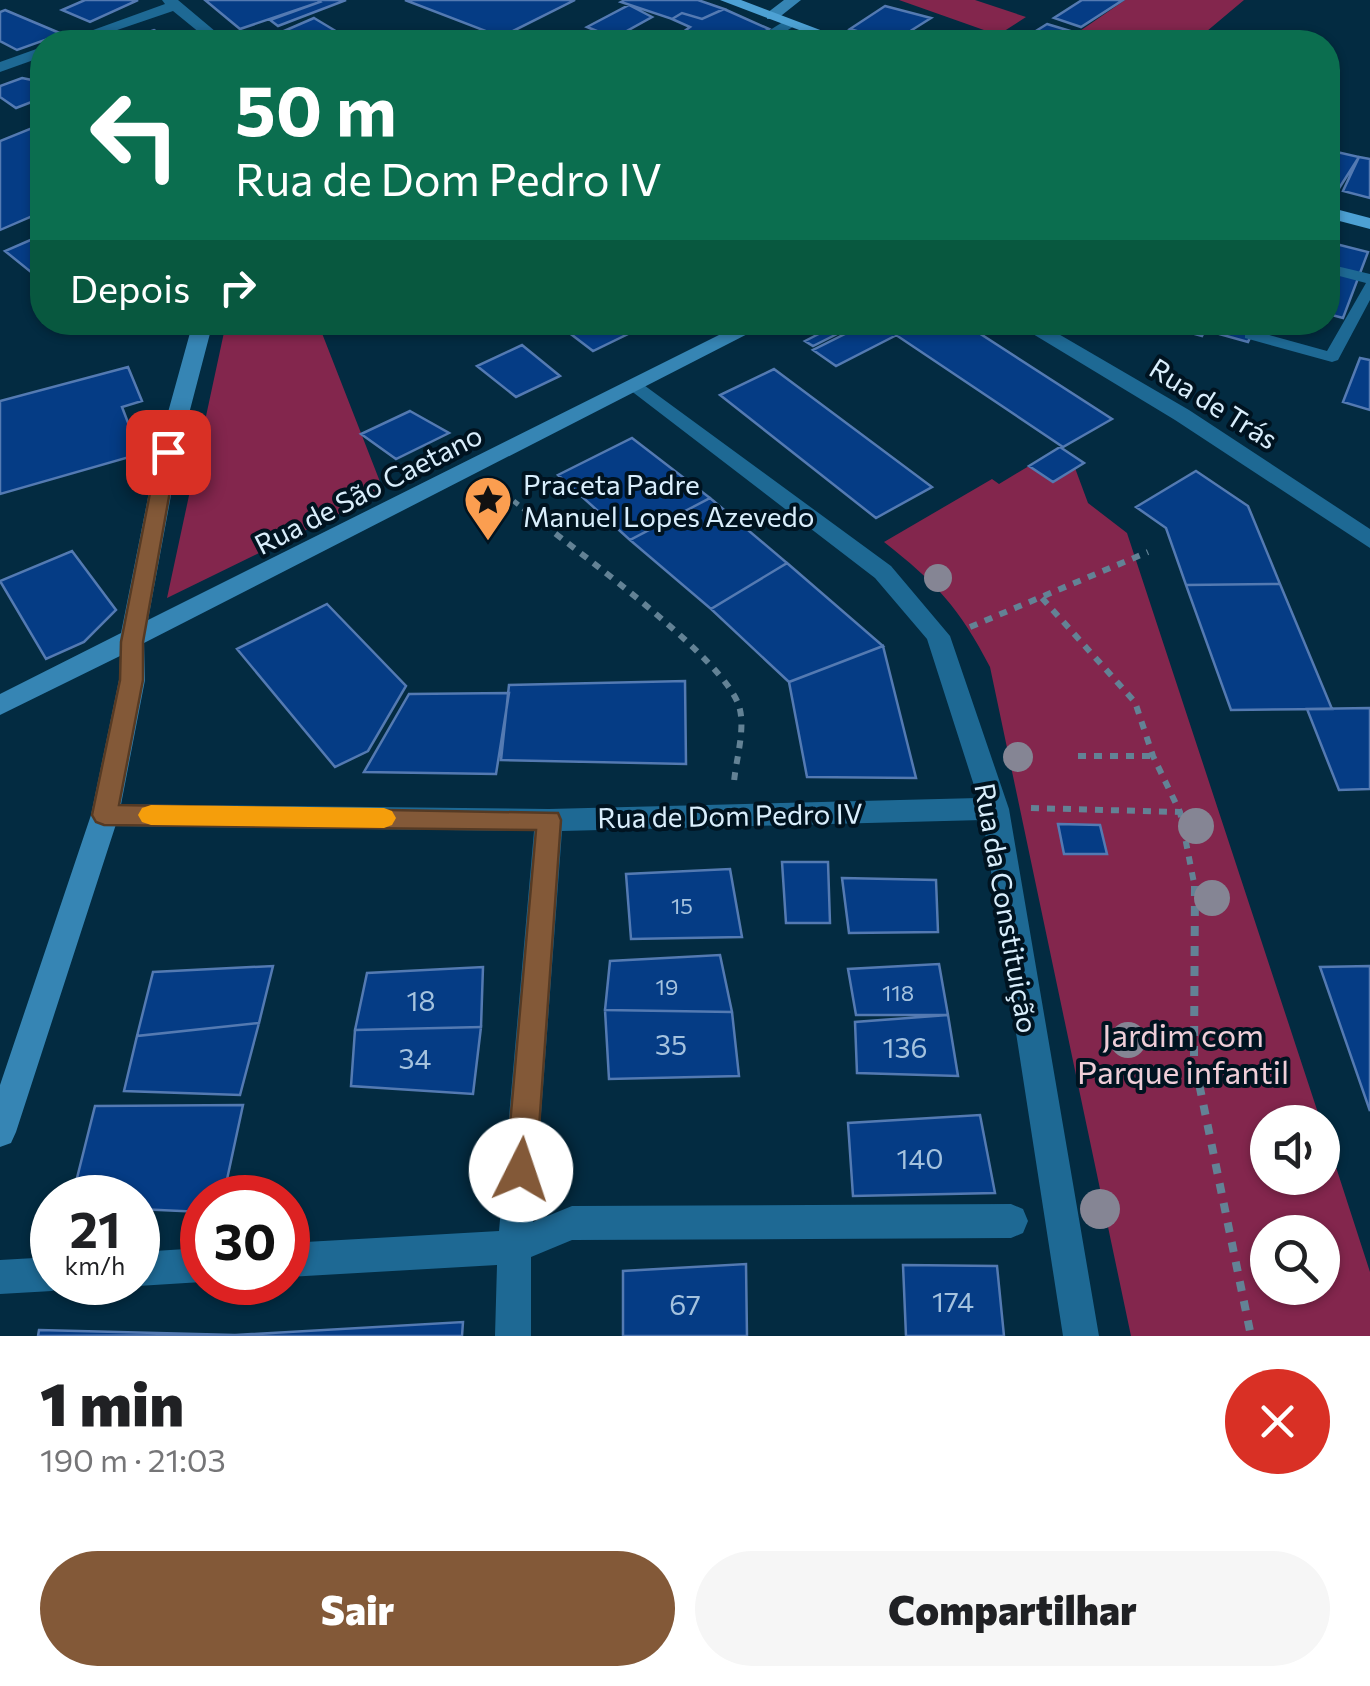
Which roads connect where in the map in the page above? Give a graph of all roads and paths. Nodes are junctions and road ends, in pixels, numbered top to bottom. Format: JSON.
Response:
{"nodes":[{"id":1,"x":727,"y":0,"type":"edge"},
{"id":2,"x":794,"y":0,"type":"edge"},
{"id":3,"x":171,"y":3,"type":"edge"},
{"id":4,"x":772,"y":16,"type":"junction"},
{"id":5,"x":791,"y":23,"type":"junction"},
{"id":6,"x":100,"y":30,"type":"edge"},
{"id":7,"x":205,"y":30,"type":"edge"},
{"id":8,"x":779,"y":30,"type":"edge"},
{"id":9,"x":811,"y":30,"type":"edge"},
{"id":10,"x":30,"y":56,"type":"edge"},
{"id":11,"x":0,"y":66,"type":"edge"},
{"id":12,"x":1340,"y":215,"type":"edge"},
{"id":13,"x":1370,"y":224,"type":"edge"},
{"id":14,"x":1340,"y":273,"type":"edge"},
{"id":15,"x":1370,"y":282,"type":"edge"},
{"id":16,"x":200,"y":335,"type":"edge"},
{"id":17,"x":736,"y":335,"type":"edge"},
{"id":18,"x":1045,"y":335,"type":"edge"},
{"id":19,"x":1251,"y":335,"type":"dead end"},
{"id":20,"x":637,"y":386,"type":"junction"},
{"id":21,"x":489,"y":482,"type":"dead end"},
{"id":22,"x":1370,"y":540,"type":"edge"},
{"id":23,"x":1148,"y":552,"type":"dead end"},
{"id":24,"x":1042,"y":598,"type":"junction"},
{"id":25,"x":938,"y":636,"type":"junction"},
{"id":26,"x":132,"y":642,"type":"junction"},
{"id":27,"x":0,"y":705,"type":"edge"},
{"id":28,"x":1078,"y":756,"type":"dead end"},
{"id":29,"x":1152,"y":756,"type":"junction"},
{"id":30,"x":736,"y":758,"type":"dead end"},
{"id":31,"x":995,"y":809,"type":"junction"},
{"id":32,"x":1180,"y":812,"type":"junction"},
{"id":33,"x":104,"y":815,"type":"junction"},
{"id":34,"x":549,"y":820,"type":"junction"},
{"id":35,"x":0,"y":1132,"type":"edge"},
{"id":36,"x":1011,"y":1221,"type":"dead end"},
{"id":37,"x":514,"y":1247,"type":"junction"},
{"id":38,"x":310,"y":1259,"type":"edge"},
{"id":39,"x":30,"y":1275,"type":"edge"},
{"id":40,"x":0,"y":1276,"type":"edge"},
{"id":41,"x":512,"y":1336,"type":"edge"},
{"id":42,"x":1081,"y":1336,"type":"edge"},
{"id":43,"x":1252,"y":1336,"type":"edge"}],
"edges":[{"from":1,"to":4,"type":"main road"},
{"from":2,"to":4,"type":"street"},
{"from":3,"to":6,"type":"street"},
{"from":3,"to":7,"type":"street"},
{"from":4,"to":5,"type":"main road"},
{"from":5,"to":8,"type":"street"},
{"from":5,"to":9,"type":"main road"},
{"from":10,"to":11,"type":"street"},
{"from":12,"to":13,"type":"main road"},
{"from":14,"to":15,"type":"lane"},
{"from":15,"to":19,"type":"lane"},
{"from":16,"to":26,"type":"street"},
{"from":17,"to":20,"type":"street","name":"Rua de São Caetano"},
{"from":18,"to":22,"type":"street","name":"Rua de Trás"},
{"from":20,"to":25,"type":"street","name":"Rua da Constituição"},
{"from":20,"to":26,"type":"street","name":"Rua de São Caetano"},
{"from":21,"to":30,"type":"path"},
{"from":23,"to":24,"type":"path"},
{"from":24,"to":25,"type":"path"},
{"from":24,"to":29,"type":"path"},
{"from":25,"to":31,"type":"street","name":"Rua da Constituição"},
{"from":26,"to":27,"type":"street","name":"Rua de São Caetano"},
{"from":26,"to":33,"type":"street"},
{"from":28,"to":29,"type":"path"},
{"from":29,"to":32,"type":"path"},
{"from":31,"to":32,"type":"path"},
{"from":31,"to":34,"type":"street","name":"Rua de Dom Pedro IV"},
{"from":31,"to":42,"type":"street","name":"Rua da Constituição"},
{"from":32,"to":43,"type":"path"},
{"from":33,"to":34,"type":"street","name":"Rua de Dom Pedro IV"},
{"from":33,"to":35,"type":"street"},
{"from":34,"to":37,"type":"street"},
{"from":36,"to":37,"type":"street"},
{"from":37,"to":38,"type":"street"},
{"from":37,"to":41,"type":"street"},
{"from":39,"to":40,"type":"street"}]}
